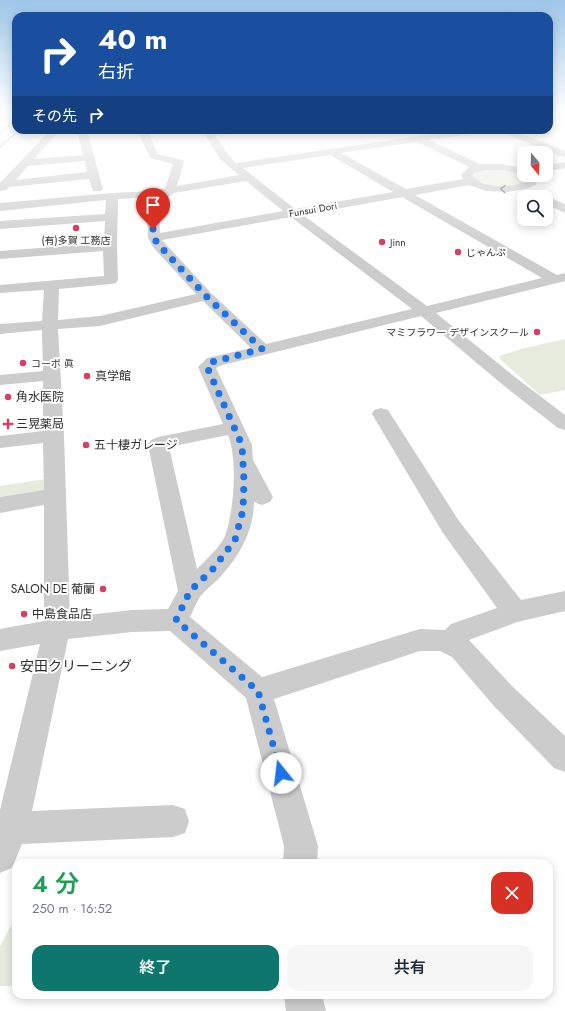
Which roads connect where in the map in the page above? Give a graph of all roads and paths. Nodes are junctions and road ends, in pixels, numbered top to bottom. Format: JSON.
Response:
{"nodes":[{"id":1,"x":28,"y":160,"type":"edge"},
{"id":2,"x":56,"y":160,"type":"edge"},
{"id":3,"x":91,"y":160,"type":"edge"},
{"id":4,"x":171,"y":160,"type":"edge"},
{"id":5,"x":227,"y":160,"type":"edge"},
{"id":6,"x":275,"y":160,"type":"edge"},
{"id":7,"x":346,"y":160,"type":"edge"},
{"id":8,"x":462,"y":160,"type":"edge"},
{"id":9,"x":25,"y":163,"type":"junction"},
{"id":10,"x":565,"y":165,"type":"edge"},
{"id":11,"x":234,"y":166,"type":"junction"},
{"id":12,"x":478,"y":168,"type":"junction"},
{"id":13,"x":553,"y":168,"type":"edge"},
{"id":14,"x":517,"y":170,"type":"edge"},
{"id":15,"x":94,"y":175,"type":"junction"},
{"id":16,"x":249,"y":177,"type":"junction"},
{"id":17,"x":471,"y":181,"type":"junction"},
{"id":18,"x":532,"y":182,"type":"edge"},
{"id":19,"x":3,"y":187,"type":"edge"},
{"id":20,"x":521,"y":188,"type":"junction"},
{"id":21,"x":526,"y":190,"type":"edge"},
{"id":22,"x":169,"y":192,"type":"junction"},
{"id":23,"x":404,"y":193,"type":"junction"},
{"id":24,"x":106,"y":196,"type":"junction"},
{"id":25,"x":553,"y":203,"type":"edge"},
{"id":26,"x":0,"y":206,"type":"edge"},
{"id":27,"x":565,"y":209,"type":"edge"},
{"id":28,"x":294,"y":213,"type":"junction"},
{"id":29,"x":111,"y":217,"type":"junction"},
{"id":30,"x":0,"y":224,"type":"edge"},
{"id":31,"x":154,"y":238,"type":"junction"},
{"id":32,"x":110,"y":246,"type":"junction"},
{"id":33,"x":0,"y":255,"type":"edge"},
{"id":34,"x":559,"y":278,"type":"edge"},
{"id":35,"x":52,"y":285,"type":"junction"},
{"id":36,"x":0,"y":289,"type":"edge"},
{"id":37,"x":206,"y":296,"type":"junction"},
{"id":38,"x":424,"y":310,"type":"junction"},
{"id":39,"x":50,"y":325,"type":"junction"},
{"id":40,"x":0,"y":329,"type":"edge"},
{"id":41,"x":262,"y":349,"type":"junction"},
{"id":42,"x":52,"y":375,"type":"junction"},
{"id":43,"x":0,"y":380,"type":"edge"},
{"id":44,"x":381,"y":414,"type":"dead end"},
{"id":45,"x":565,"y":424,"type":"edge"},
{"id":46,"x":235,"y":428,"type":"junction"},
{"id":47,"x":54,"y":436,"type":"junction"},
{"id":48,"x":0,"y":442,"type":"edge"},
{"id":49,"x":243,"y":460,"type":"junction"},
{"id":50,"x":55,"y":496,"type":"junction"},
{"id":51,"x":262,"y":497,"type":"dead end"},
{"id":52,"x":0,"y":505,"type":"edge"},
{"id":53,"x":190,"y":591,"type":"junction"},
{"id":54,"x":565,"y":601,"type":"edge"},
{"id":55,"x":515,"y":612,"type":"junction"},
{"id":56,"x":176,"y":620,"type":"junction"},
{"id":57,"x":57,"y":629,"type":"junction"},
{"id":58,"x":0,"y":640,"type":"edge"},
{"id":59,"x":450,"y":642,"type":"junction"},
{"id":60,"x":258,"y":691,"type":"junction"},
{"id":61,"x":565,"y":757,"type":"edge"},
{"id":62,"x":173,"y":821,"type":"dead end"},
{"id":63,"x":6,"y":828,"type":"edge"},
{"id":64,"x":300,"y":859,"type":"edge"},
{"id":65,"x":304,"y":999,"type":"edge"},
{"id":66,"x":306,"y":1011,"type":"edge"}],
"edges":[{"from":1,"to":9,"type":"street"},
{"from":2,"to":9,"type":"street"},
{"from":3,"to":15,"type":"street"},
{"from":4,"to":22,"type":"street"},
{"from":5,"to":11,"type":"street"},
{"from":6,"to":11,"type":"street"},
{"from":7,"to":23,"type":"street"},
{"from":8,"to":12,"type":"street"},
{"from":9,"to":19,"type":"street"},
{"from":10,"to":13,"type":"street"},
{"from":11,"to":16,"type":"street"},
{"from":12,"to":14,"type":"street"},
{"from":12,"to":17,"type":"street"},
{"from":15,"to":19,"type":"street"},
{"from":15,"to":24,"type":"street"},
{"from":16,"to":22,"type":"street"},
{"from":16,"to":28,"type":"street"},
{"from":20,"to":17,"type":"street","one_way":true},
{"from":17,"to":23,"type":"street","name":"Funsui Dori"},
{"from":18,"to":20,"type":"street"},
{"from":20,"to":21,"type":"street"},
{"from":22,"to":24,"type":"street"},
{"from":22,"to":31,"type":"street"},
{"from":23,"to":28,"type":"street","name":"Funsui Dori"},
{"from":23,"to":34,"type":"street"},
{"from":24,"to":26,"type":"street"},
{"from":24,"to":29,"type":"street"},
{"from":25,"to":27,"type":"street"},
{"from":28,"to":31,"type":"street","name":"Funsui Dori"},
{"from":28,"to":38,"type":"street"},
{"from":29,"to":30,"type":"street"},
{"from":29,"to":32,"type":"street"},
{"from":31,"to":37,"type":"street"},
{"from":32,"to":33,"type":"street"},
{"from":32,"to":35,"type":"street"},
{"from":34,"to":38,"type":"street"},
{"from":35,"to":36,"type":"street"},
{"from":35,"to":39,"type":"street"},
{"from":37,"to":39,"type":"street"},
{"from":37,"to":41,"type":"street"},
{"from":38,"to":41,"type":"street"},
{"from":38,"to":45,"type":"street"},
{"from":39,"to":40,"type":"street"},
{"from":39,"to":42,"type":"street"},
{"from":41,"to":46,"type":"street"},
{"from":42,"to":43,"type":"street"},
{"from":42,"to":47,"type":"street"},
{"from":44,"to":55,"type":"street"},
{"from":46,"to":49,"type":"street"},
{"from":46,"to":53,"type":"street"},
{"from":47,"to":48,"type":"street"},
{"from":47,"to":50,"type":"street"},
{"from":49,"to":51,"type":"street"},
{"from":49,"to":53,"type":"street"},
{"from":50,"to":52,"type":"street"},
{"from":50,"to":57,"type":"street"},
{"from":53,"to":56,"type":"street"},
{"from":54,"to":55,"type":"street"},
{"from":55,"to":59,"type":"street"},
{"from":56,"to":57,"type":"street"},
{"from":56,"to":60,"type":"street"},
{"from":57,"to":58,"type":"street"},
{"from":57,"to":63,"type":"street"},
{"from":59,"to":60,"type":"street"},
{"from":59,"to":61,"type":"street"},
{"from":60,"to":64,"type":"street"},
{"from":62,"to":63,"type":"street"},
{"from":65,"to":66,"type":"street"}]}
